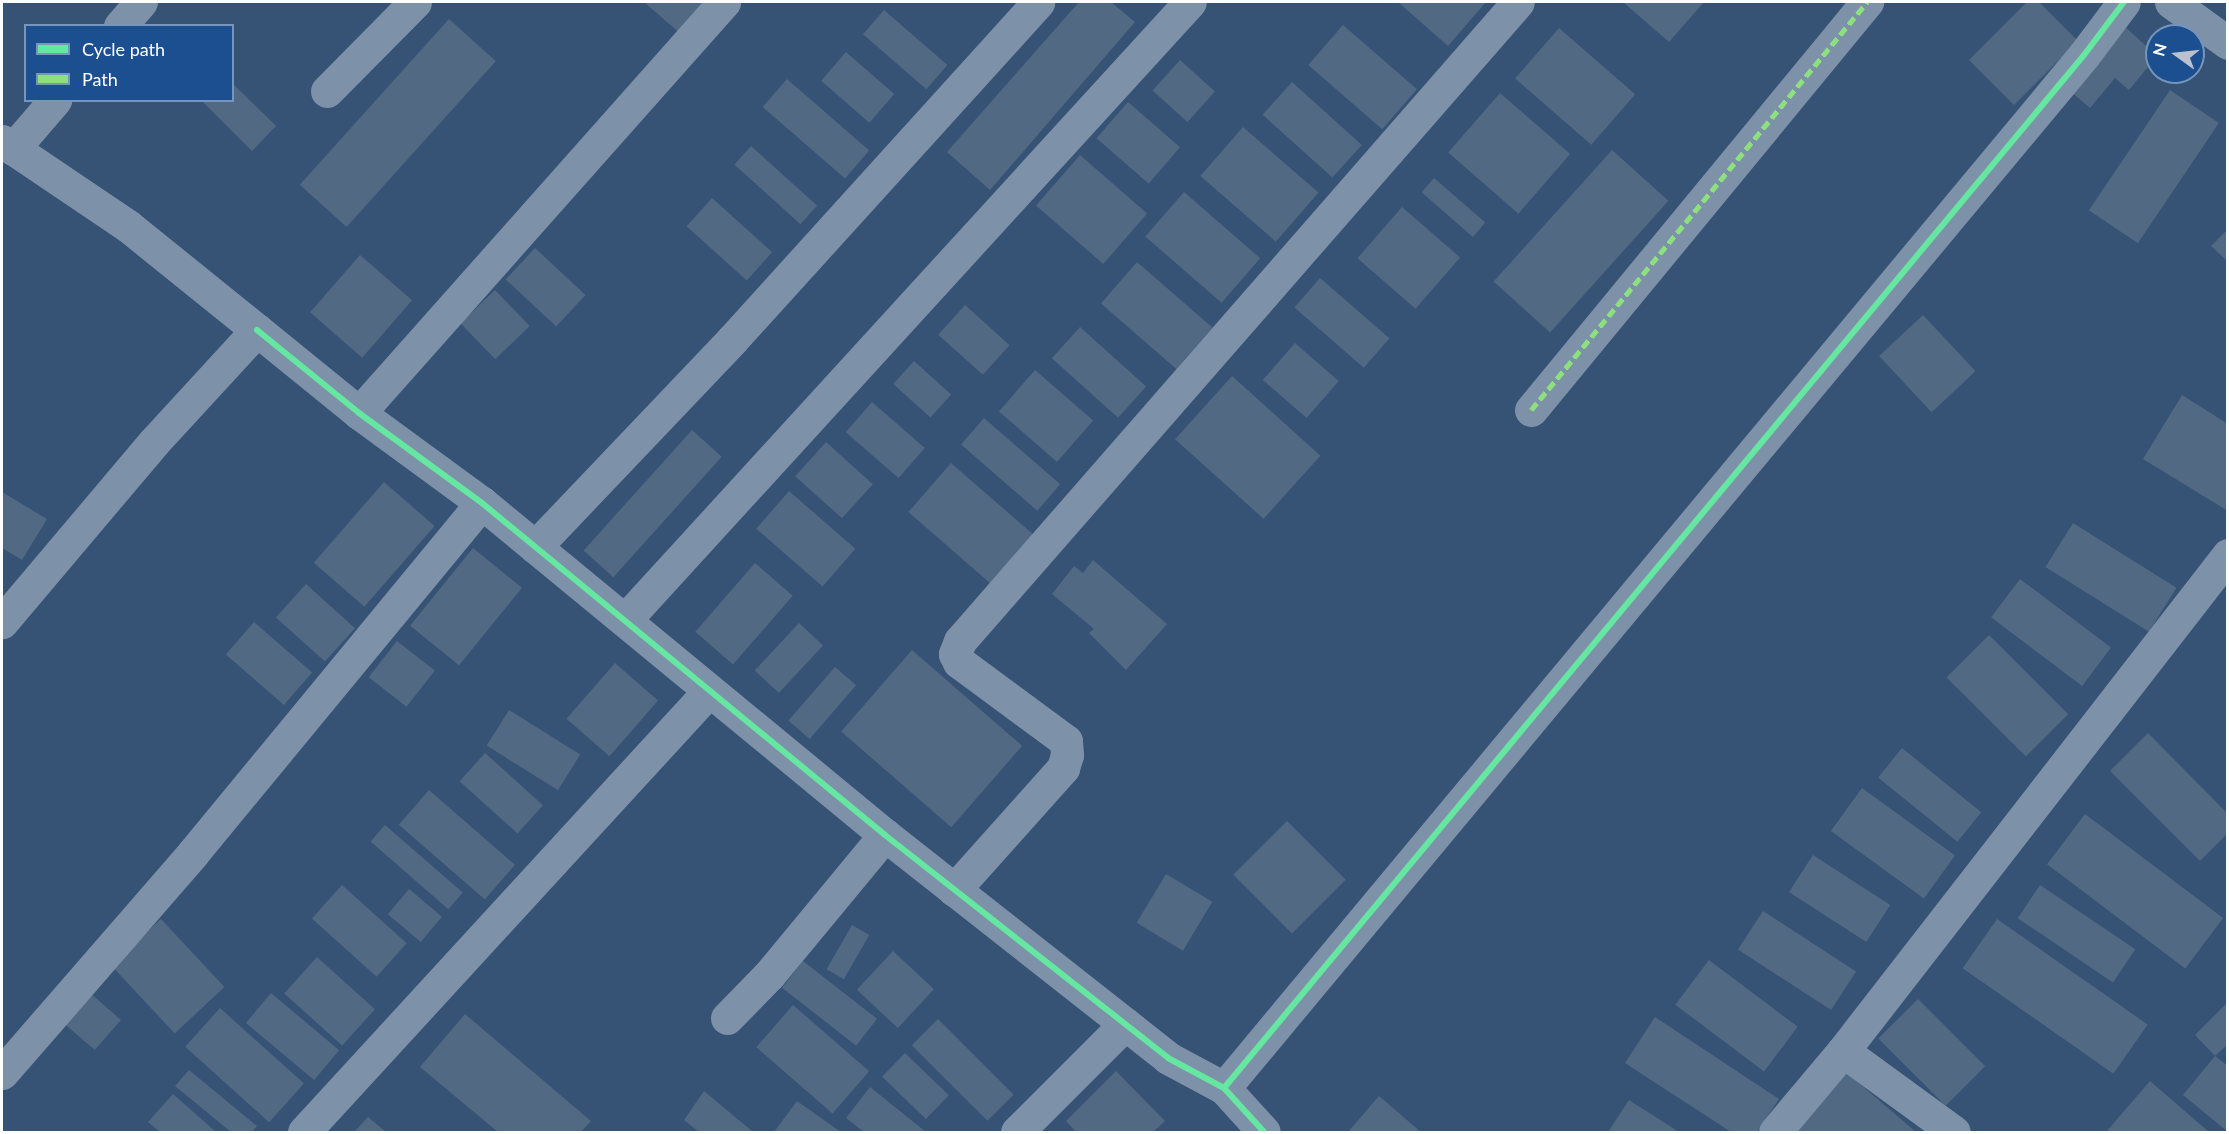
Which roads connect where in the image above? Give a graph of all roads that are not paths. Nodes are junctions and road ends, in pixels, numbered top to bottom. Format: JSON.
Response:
{"nodes":[{"id":1,"x":141,"y":2,"type":"edge"},
{"id":2,"x":415,"y":2,"type":"edge"},
{"id":3,"x":724,"y":2,"type":"edge"},
{"id":4,"x":1038,"y":2,"type":"edge"},
{"id":5,"x":1190,"y":2,"type":"edge"},
{"id":6,"x":1518,"y":2,"type":"edge"},
{"id":7,"x":1867,"y":2,"type":"edge"},
{"id":8,"x":2124,"y":2,"type":"edge"},
{"id":9,"x":2171,"y":2,"type":"edge"},
{"id":10,"x":122,"y":24,"type":"edge"},
{"id":11,"x":2228,"y":43,"type":"edge"},
{"id":12,"x":327,"y":91,"type":"dead end"},
{"id":13,"x":53,"y":102,"type":"edge"},
{"id":14,"x":7,"y":145,"type":"edge"},
{"id":15,"x":257,"y":330,"type":"junction"},
{"id":16,"x":1531,"y":410,"type":"dead end"},
{"id":17,"x":359,"y":413,"type":"junction"},
{"id":18,"x":482,"y":503,"type":"junction"},
{"id":19,"x":536,"y":547,"type":"junction"},
{"id":20,"x":2228,"y":555,"type":"edge"},
{"id":21,"x":625,"y":620,"type":"junction"},
{"id":22,"x":2,"y":622,"type":"edge"},
{"id":23,"x":709,"y":691,"type":"junction"},
{"id":24,"x":885,"y":835,"type":"junction"},
{"id":25,"x":954,"y":890,"type":"junction"},
{"id":26,"x":727,"y":1018,"type":"dead end"},
{"id":27,"x":1125,"y":1024,"type":"junction"},
{"id":28,"x":1843,"y":1051,"type":"junction"},
{"id":29,"x":2,"y":1073,"type":"edge"},
{"id":30,"x":1224,"y":1088,"type":"junction"},
{"id":31,"x":304,"y":1132,"type":"edge"},
{"id":32,"x":1017,"y":1132,"type":"edge"},
{"id":33,"x":1264,"y":1132,"type":"edge"},
{"id":34,"x":1775,"y":1132,"type":"edge"},
{"id":35,"x":1954,"y":1132,"type":"edge"}],
"edges":[{"from":1,"to":10,"type":"street"},
{"from":2,"to":12,"type":"street"},
{"from":3,"to":17,"type":"street"},
{"from":4,"to":19,"type":"street"},
{"from":5,"to":21,"type":"street"},
{"from":6,"to":25,"type":"street"},
{"from":7,"to":16,"type":"street"},
{"from":8,"to":30,"type":"street"},
{"from":9,"to":11,"type":"street"},
{"from":13,"to":14,"type":"street"},
{"from":14,"to":15,"type":"street"},
{"from":15,"to":17,"type":"street"},
{"from":15,"to":22,"type":"street"},
{"from":17,"to":18,"type":"street"},
{"from":18,"to":19,"type":"street"},
{"from":18,"to":29,"type":"street"},
{"from":19,"to":21,"type":"street"},
{"from":20,"to":28,"type":"street"},
{"from":21,"to":23,"type":"street"},
{"from":23,"to":24,"type":"street"},
{"from":23,"to":31,"type":"street"},
{"from":24,"to":25,"type":"street"},
{"from":24,"to":26,"type":"street"},
{"from":25,"to":27,"type":"street"},
{"from":27,"to":30,"type":"street"},
{"from":27,"to":32,"type":"street"},
{"from":28,"to":34,"type":"street"},
{"from":28,"to":35,"type":"street"},
{"from":30,"to":33,"type":"street"}]}
